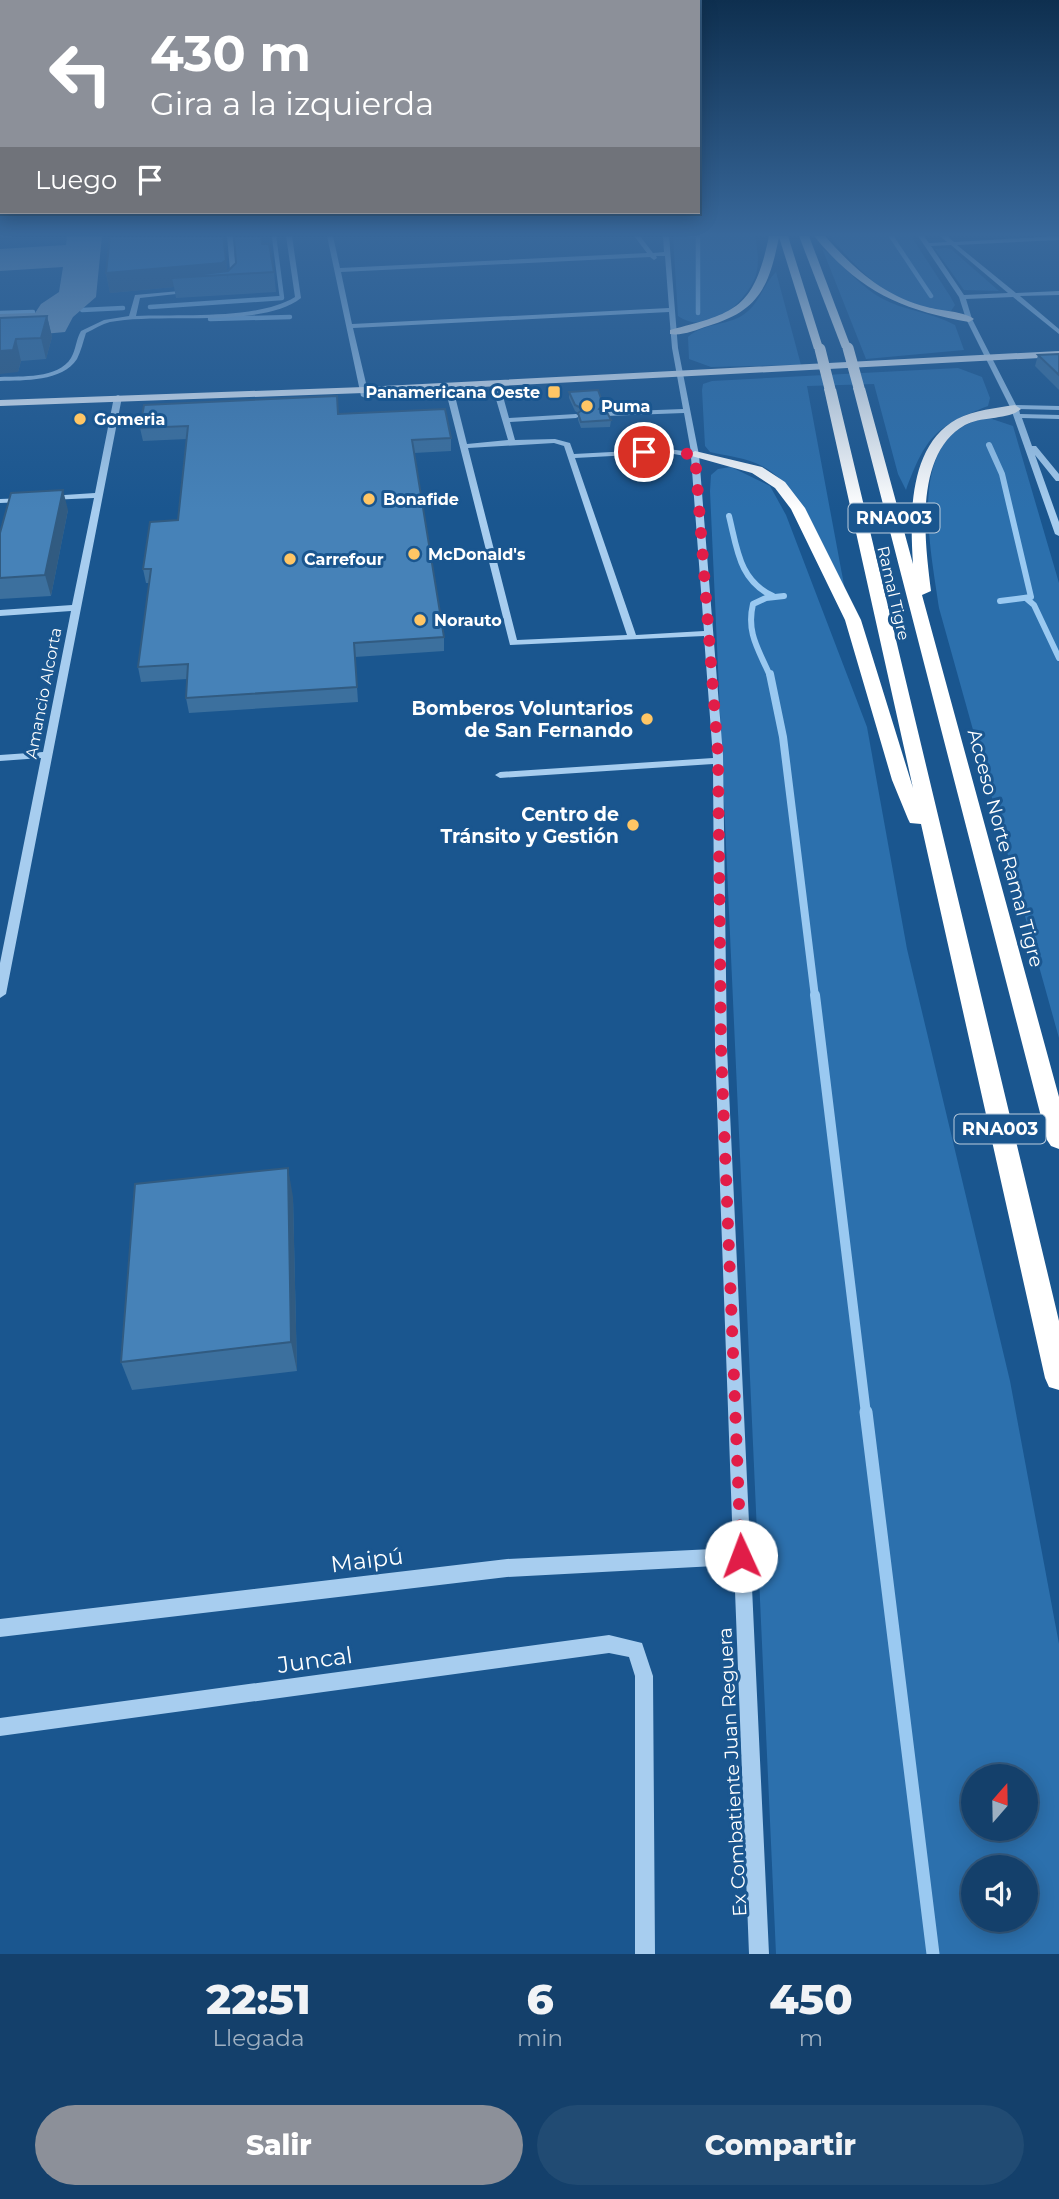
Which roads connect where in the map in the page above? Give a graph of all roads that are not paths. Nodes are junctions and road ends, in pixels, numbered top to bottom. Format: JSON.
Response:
{"nodes":[{"id":1,"x":89,"y":327,"type":"edge"},
{"id":2,"x":350,"y":327,"type":"edge"},
{"id":3,"x":673,"y":327,"type":"edge"},
{"id":4,"x":691,"y":327,"type":"edge"},
{"id":5,"x":813,"y":327,"type":"edge"},
{"id":6,"x":840,"y":327,"type":"edge"},
{"id":7,"x":973,"y":327,"type":"edge"},
{"id":8,"x":674,"y":332,"type":"junction"},
{"id":9,"x":1059,"y":354,"type":"edge"},
{"id":10,"x":988,"y":358,"type":"junction"},
{"id":11,"x":682,"y":374,"type":"junction"},
{"id":12,"x":0,"y":379,"type":"edge"},
{"id":13,"x":497,"y":389,"type":"junction"},
{"id":14,"x":450,"y":392,"type":"junction"},
{"id":15,"x":365,"y":393,"type":"junction"},
{"id":16,"x":118,"y":402,"type":"junction"},
{"id":17,"x":0,"y":403,"type":"edge"},
{"id":18,"x":1059,"y":408,"type":"edge"},
{"id":19,"x":1015,"y":410,"type":"junction"},
{"id":20,"x":688,"y":411,"type":"junction"},
{"id":21,"x":0,"y":412,"type":"edge"},
{"id":22,"x":605,"y":414,"type":"edge"},
{"id":23,"x":576,"y":416,"type":"edge"},
{"id":24,"x":1059,"y":417,"type":"edge"},
{"id":25,"x":506,"y":420,"type":"junction"},
{"id":26,"x":512,"y":442,"type":"junction"},
{"id":27,"x":1029,"y":442,"type":"junction"},
{"id":28,"x":464,"y":446,"type":"junction"},
{"id":29,"x":695,"y":455,"type":"junction"},
{"id":30,"x":571,"y":456,"type":"junction"},
{"id":31,"x":1059,"y":480,"type":"edge"},
{"id":32,"x":97,"y":495,"type":"junction"},
{"id":33,"x":42,"y":498,"type":"edge"},
{"id":34,"x":28,"y":499,"type":"edge"},
{"id":35,"x":0,"y":501,"type":"edge"},
{"id":36,"x":1059,"y":534,"type":"edge"},
{"id":37,"x":75,"y":608,"type":"junction"},
{"id":38,"x":0,"y":613,"type":"edge"},
{"id":39,"x":709,"y":633,"type":"junction"},
{"id":40,"x":632,"y":638,"type":"junction"},
{"id":41,"x":928,"y":649,"type":"junction"},
{"id":42,"x":47,"y":755,"type":"junction"},
{"id":43,"x":0,"y":758,"type":"edge"},
{"id":44,"x":718,"y":761,"type":"junction"},
{"id":45,"x":500,"y":775,"type":"dead end"},
{"id":46,"x":942,"y":880,"type":"junction"},
{"id":47,"x":5,"y":948,"type":"edge"},
{"id":48,"x":0,"y":994,"type":"edge"},
{"id":49,"x":1059,"y":1140,"type":"edge"},
{"id":50,"x":1059,"y":1378,"type":"edge"},
{"id":51,"x":741,"y":1556,"type":"junction"},
{"id":52,"x":0,"y":1628,"type":"edge"},
{"id":53,"x":0,"y":1727,"type":"edge"},
{"id":54,"x":645,"y":1954,"type":"edge"},
{"id":55,"x":759,"y":1954,"type":"edge"}],
"edges":[{"from":1,"to":12,"type":"street"},
{"from":2,"to":15,"type":"street"},
{"from":3,"to":8,"type":"street","name":"Ex Combatiente Juan Reguera"},
{"from":4,"to":8,"type":"highway"},
{"from":5,"to":46,"type":"highway","name":"Ramal Tigre","number":"RNA003","bridge":true},
{"from":6,"to":41,"type":"highway","name":"Ramal Tigre","number":"RNA003","bridge":true},
{"from":7,"to":10,"type":"street"},
{"from":8,"to":11,"type":"street","name":"Ex Combatiente Juan Reguera"},
{"from":9,"to":10,"type":"main road"},
{"from":10,"to":11,"type":"main road"},
{"from":10,"to":19,"type":"street"},
{"from":11,"to":13,"type":"main road"},
{"from":11,"to":15,"type":"main road"},
{"from":11,"to":20,"type":"street","name":"Ex Combatiente Juan Reguera"},
{"from":13,"to":14,"type":"main road"},
{"from":13,"to":25,"type":"street"},
{"from":14,"to":15,"type":"main road"},
{"from":14,"to":28,"type":"street"},
{"from":15,"to":16,"type":"main road"},
{"from":16,"to":17,"type":"main road"},
{"from":16,"to":21,"type":"main road"},
{"from":16,"to":32,"type":"street","name":"Amancio Alcorta"},
{"from":18,"to":19,"type":"street"},
{"from":19,"to":24,"type":"street"},
{"from":19,"to":27,"type":"street"},
{"from":19,"to":41,"type":"highway"},
{"from":20,"to":22,"type":"street"},
{"from":20,"to":29,"type":"street","name":"Ex Combatiente Juan Reguera"},
{"from":23,"to":25,"type":"street"},
{"from":25,"to":26,"type":"street"},
{"from":26,"to":28,"type":"street"},
{"from":26,"to":30,"type":"street"},
{"from":27,"to":31,"type":"street"},
{"from":27,"to":36,"type":"street"},
{"from":28,"to":40,"type":"street"},
{"from":29,"to":30,"type":"street"},
{"from":29,"to":39,"type":"street","name":"Ex Combatiente Juan Reguera"},
{"from":29,"to":46,"type":"highway"},
{"from":30,"to":40,"type":"street"},
{"from":32,"to":33,"type":"street"},
{"from":32,"to":37,"type":"street","name":"Amancio Alcorta"},
{"from":34,"to":35,"type":"street"},
{"from":37,"to":38,"type":"street"},
{"from":37,"to":42,"type":"street","name":"Amancio Alcorta"},
{"from":39,"to":40,"type":"street"},
{"from":39,"to":44,"type":"street","name":"Ex Combatiente Juan Reguera"},
{"from":41,"to":49,"type":"highway","name":"Acceso Norte Ramal Tigre","number":"RNA003"},
{"from":42,"to":43,"type":"street"},
{"from":42,"to":47,"type":"street","name":"Amancio Alcorta"},
{"from":44,"to":45,"type":"street"},
{"from":44,"to":51,"type":"street","name":"Ex Combatiente Juan Reguera"},
{"from":46,"to":50,"type":"highway","number":"RNA003"},
{"from":47,"to":48,"type":"street","name":"Amancio Alcorta"},
{"from":51,"to":52,"type":"street","name":"Maipú"},
{"from":51,"to":55,"type":"street","name":"Ex Combatiente Juan Reguera"},
{"from":53,"to":54,"type":"street","name":"Juncal"}]}
